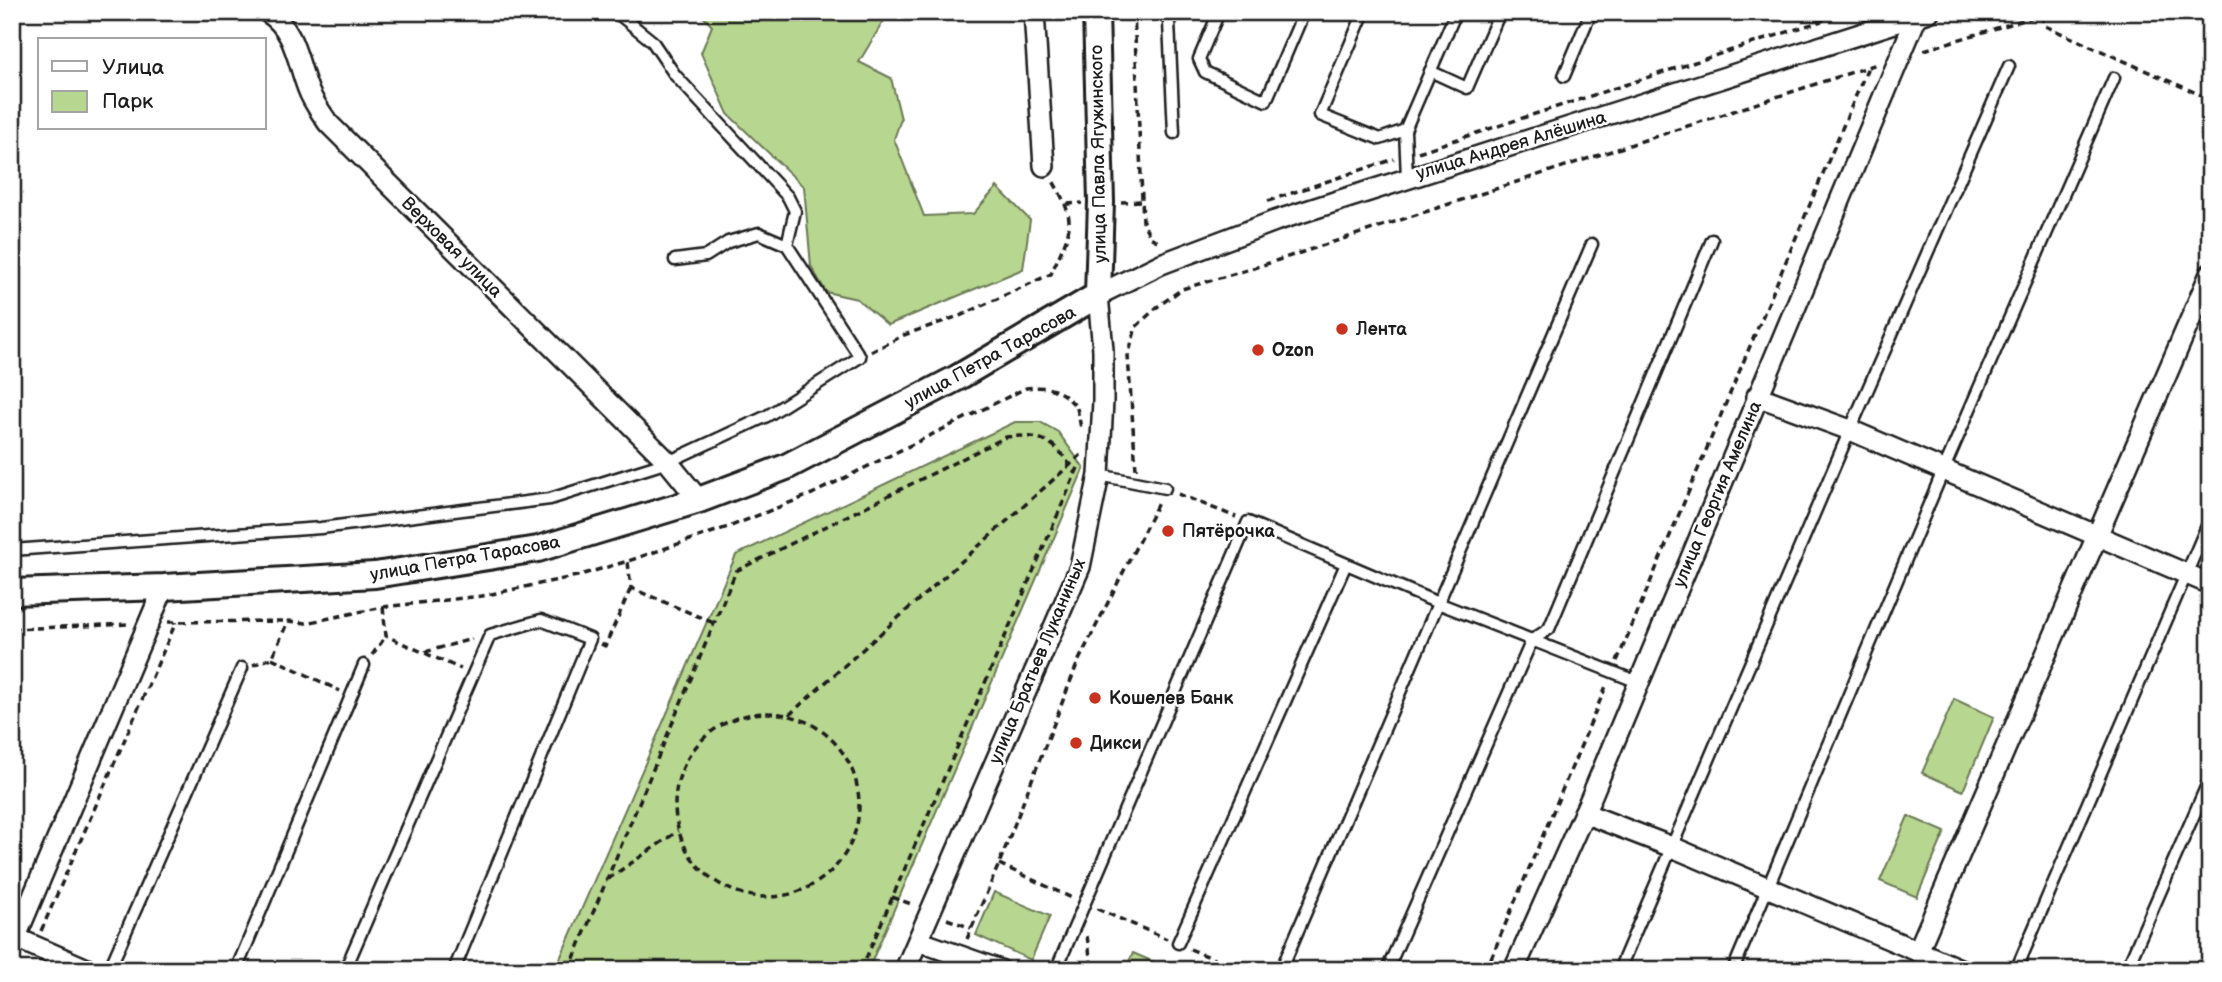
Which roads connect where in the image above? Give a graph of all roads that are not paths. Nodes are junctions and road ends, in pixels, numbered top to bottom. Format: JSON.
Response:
{"nodes":[{"id":1,"x":267,"y":12,"type":"edge"},
{"id":2,"x":616,"y":12,"type":"edge"},
{"id":3,"x":1034,"y":12,"type":"edge"},
{"id":4,"x":1096,"y":12,"type":"edge"},
{"id":5,"x":1173,"y":12,"type":"edge"},
{"id":6,"x":1219,"y":12,"type":"edge"},
{"id":7,"x":1304,"y":12,"type":"edge"},
{"id":8,"x":1364,"y":12,"type":"edge"},
{"id":9,"x":1456,"y":12,"type":"edge"},
{"id":10,"x":1500,"y":12,"type":"edge"},
{"id":11,"x":1591,"y":12,"type":"edge"},
{"id":12,"x":1923,"y":14,"type":"edge"},
{"id":13,"x":2009,"y":66,"type":"dead end"},
{"id":14,"x":1430,"y":71,"type":"junction"},
{"id":15,"x":1564,"y":76,"type":"dead end"},
{"id":16,"x":2114,"y":78,"type":"dead end"},
{"id":17,"x":1405,"y":130,"type":"junction"},
{"id":18,"x":1174,"y":133,"type":"dead end"},
{"id":19,"x":1044,"y":166,"type":"road end"},
{"id":20,"x":1407,"y":178,"type":"junction"},
{"id":21,"x":1712,"y":240,"type":"dead end"},
{"id":22,"x":1592,"y":244,"type":"dead end"},
{"id":23,"x":787,"y":245,"type":"junction"},
{"id":24,"x":675,"y":260,"type":"dead end"},
{"id":25,"x":2210,"y":274,"type":"edge"},
{"id":26,"x":1098,"y":295,"type":"junction"},
{"id":27,"x":1757,"y":396,"type":"junction"},
{"id":28,"x":1850,"y":430,"type":"junction"},
{"id":29,"x":668,"y":462,"type":"junction"},
{"id":30,"x":1943,"y":471,"type":"junction"},
{"id":31,"x":1099,"y":475,"type":"junction"},
{"id":32,"x":1165,"y":488,"type":"road end"},
{"id":33,"x":699,"y":500,"type":"junction"},
{"id":34,"x":2210,"y":519,"type":"edge"},
{"id":35,"x":2098,"y":536,"type":"junction"},
{"id":36,"x":12,"y":550,"type":"edge"},
{"id":37,"x":1346,"y":564,"type":"junction"},
{"id":38,"x":2185,"y":574,"type":"junction"},
{"id":39,"x":2210,"y":584,"type":"edge"},
{"id":40,"x":164,"y":587,"type":"junction"},
{"id":41,"x":12,"y":592,"type":"edge"},
{"id":42,"x":1438,"y":603,"type":"junction"},
{"id":43,"x":1532,"y":640,"type":"junction"},
{"id":44,"x":364,"y":665,"type":"road end"},
{"id":45,"x":242,"y":668,"type":"road end"},
{"id":46,"x":1638,"y":682,"type":"junction"},
{"id":47,"x":2210,"y":778,"type":"edge"},
{"id":48,"x":1584,"y":813,"type":"junction"},
{"id":49,"x":1672,"y":847,"type":"junction"},
{"id":50,"x":1769,"y":889,"type":"junction"},
{"id":51,"x":918,"y":941,"type":"junction"},
{"id":52,"x":14,"y":942,"type":"edge"},
{"id":53,"x":1178,"y":943,"type":"road end"},
{"id":54,"x":1917,"y":951,"type":"junction"},
{"id":55,"x":89,"y":970,"type":"edge"},
{"id":56,"x":109,"y":970,"type":"edge"},
{"id":57,"x":236,"y":970,"type":"edge"},
{"id":58,"x":345,"y":970,"type":"edge"},
{"id":59,"x":454,"y":970,"type":"edge"},
{"id":60,"x":905,"y":970,"type":"edge"},
{"id":61,"x":1000,"y":970,"type":"edge"},
{"id":62,"x":1056,"y":970,"type":"edge"},
{"id":63,"x":1281,"y":970,"type":"edge"},
{"id":64,"x":1387,"y":970,"type":"edge"},
{"id":65,"x":1514,"y":970,"type":"edge"},
{"id":66,"x":1619,"y":970,"type":"edge"},
{"id":67,"x":1733,"y":970,"type":"edge"},
{"id":68,"x":1962,"y":970,"type":"edge"},
{"id":69,"x":2016,"y":970,"type":"edge"},
{"id":70,"x":2126,"y":970,"type":"edge"}],
"edges":[{"from":1,"to":29,"type":"street","name":"Верховая улица"},
{"from":2,"to":23,"type":"lane"},
{"from":3,"to":19,"type":"street"},
{"from":4,"to":26,"type":"street","name":"улица Павла Ягужинского"},
{"from":5,"to":18,"type":"lane"},
{"from":6,"to":7,"type":"lane"},
{"from":8,"to":17,"type":"lane"},
{"from":9,"to":14,"type":"lane"},
{"from":10,"to":14,"type":"lane"},
{"from":11,"to":15,"type":"lane"},
{"from":12,"to":20,"type":"street","name":"улица Андрея Алёшина"},
{"from":12,"to":27,"type":"street","name":"улица Георгия Амелина"},
{"from":13,"to":28,"type":"lane"},
{"from":14,"to":17,"type":"lane"},
{"from":16,"to":30,"type":"lane"},
{"from":17,"to":20,"type":"lane"},
{"from":20,"to":26,"type":"street","name":"улица Андрея Алёшина"},
{"from":21,"to":43,"type":"lane"},
{"from":22,"to":42,"type":"lane"},
{"from":23,"to":24,"type":"lane"},
{"from":23,"to":29,"type":"lane"},
{"from":25,"to":35,"type":"street"},
{"from":26,"to":31,"type":"street","name":"улица Братьев Луканиных"},
{"from":26,"to":33,"type":"street","name":"улица Петра Тарасова"},
{"from":27,"to":28,"type":"street"},
{"from":27,"to":46,"type":"street","name":"улица Георгия Амелина"},
{"from":28,"to":30,"type":"street"},
{"from":28,"to":49,"type":"lane"},
{"from":29,"to":33,"type":"street","name":"Верховая улица"},
{"from":29,"to":36,"type":"lane"},
{"from":30,"to":35,"type":"street"},
{"from":30,"to":50,"type":"lane"},
{"from":31,"to":32,"type":"lane"},
{"from":31,"to":51,"type":"street","name":"улица Братьев Луканиных"},
{"from":33,"to":40,"type":"street","name":"улица Петра Тарасова"},
{"from":34,"to":38,"type":"lane"},
{"from":35,"to":38,"type":"street"},
{"from":35,"to":54,"type":"street"},
{"from":37,"to":42,"type":"lane"},
{"from":37,"to":53,"type":"lane"},
{"from":37,"to":62,"type":"lane"},
{"from":38,"to":39,"type":"street"},
{"from":38,"to":69,"type":"lane"},
{"from":40,"to":41,"type":"street"},
{"from":40,"to":52,"type":"street"},
{"from":42,"to":43,"type":"lane"},
{"from":42,"to":63,"type":"lane"},
{"from":43,"to":46,"type":"lane"},
{"from":43,"to":64,"type":"lane"},
{"from":44,"to":57,"type":"lane"},
{"from":45,"to":56,"type":"lane"},
{"from":46,"to":48,"type":"street","name":"улица Георгия Амелина"},
{"from":47,"to":70,"type":"lane"},
{"from":48,"to":49,"type":"street"},
{"from":48,"to":65,"type":"street","name":"улица Георгия Амелина"},
{"from":49,"to":50,"type":"street"},
{"from":49,"to":66,"type":"lane"},
{"from":50,"to":54,"type":"street"},
{"from":50,"to":67,"type":"lane"},
{"from":51,"to":60,"type":"street","name":"улица Братьев Луканиных"},
{"from":51,"to":61,"type":"street"},
{"from":52,"to":55,"type":"street"},
{"from":54,"to":68,"type":"street"},
{"from":58,"to":59,"type":"lane"}]}
